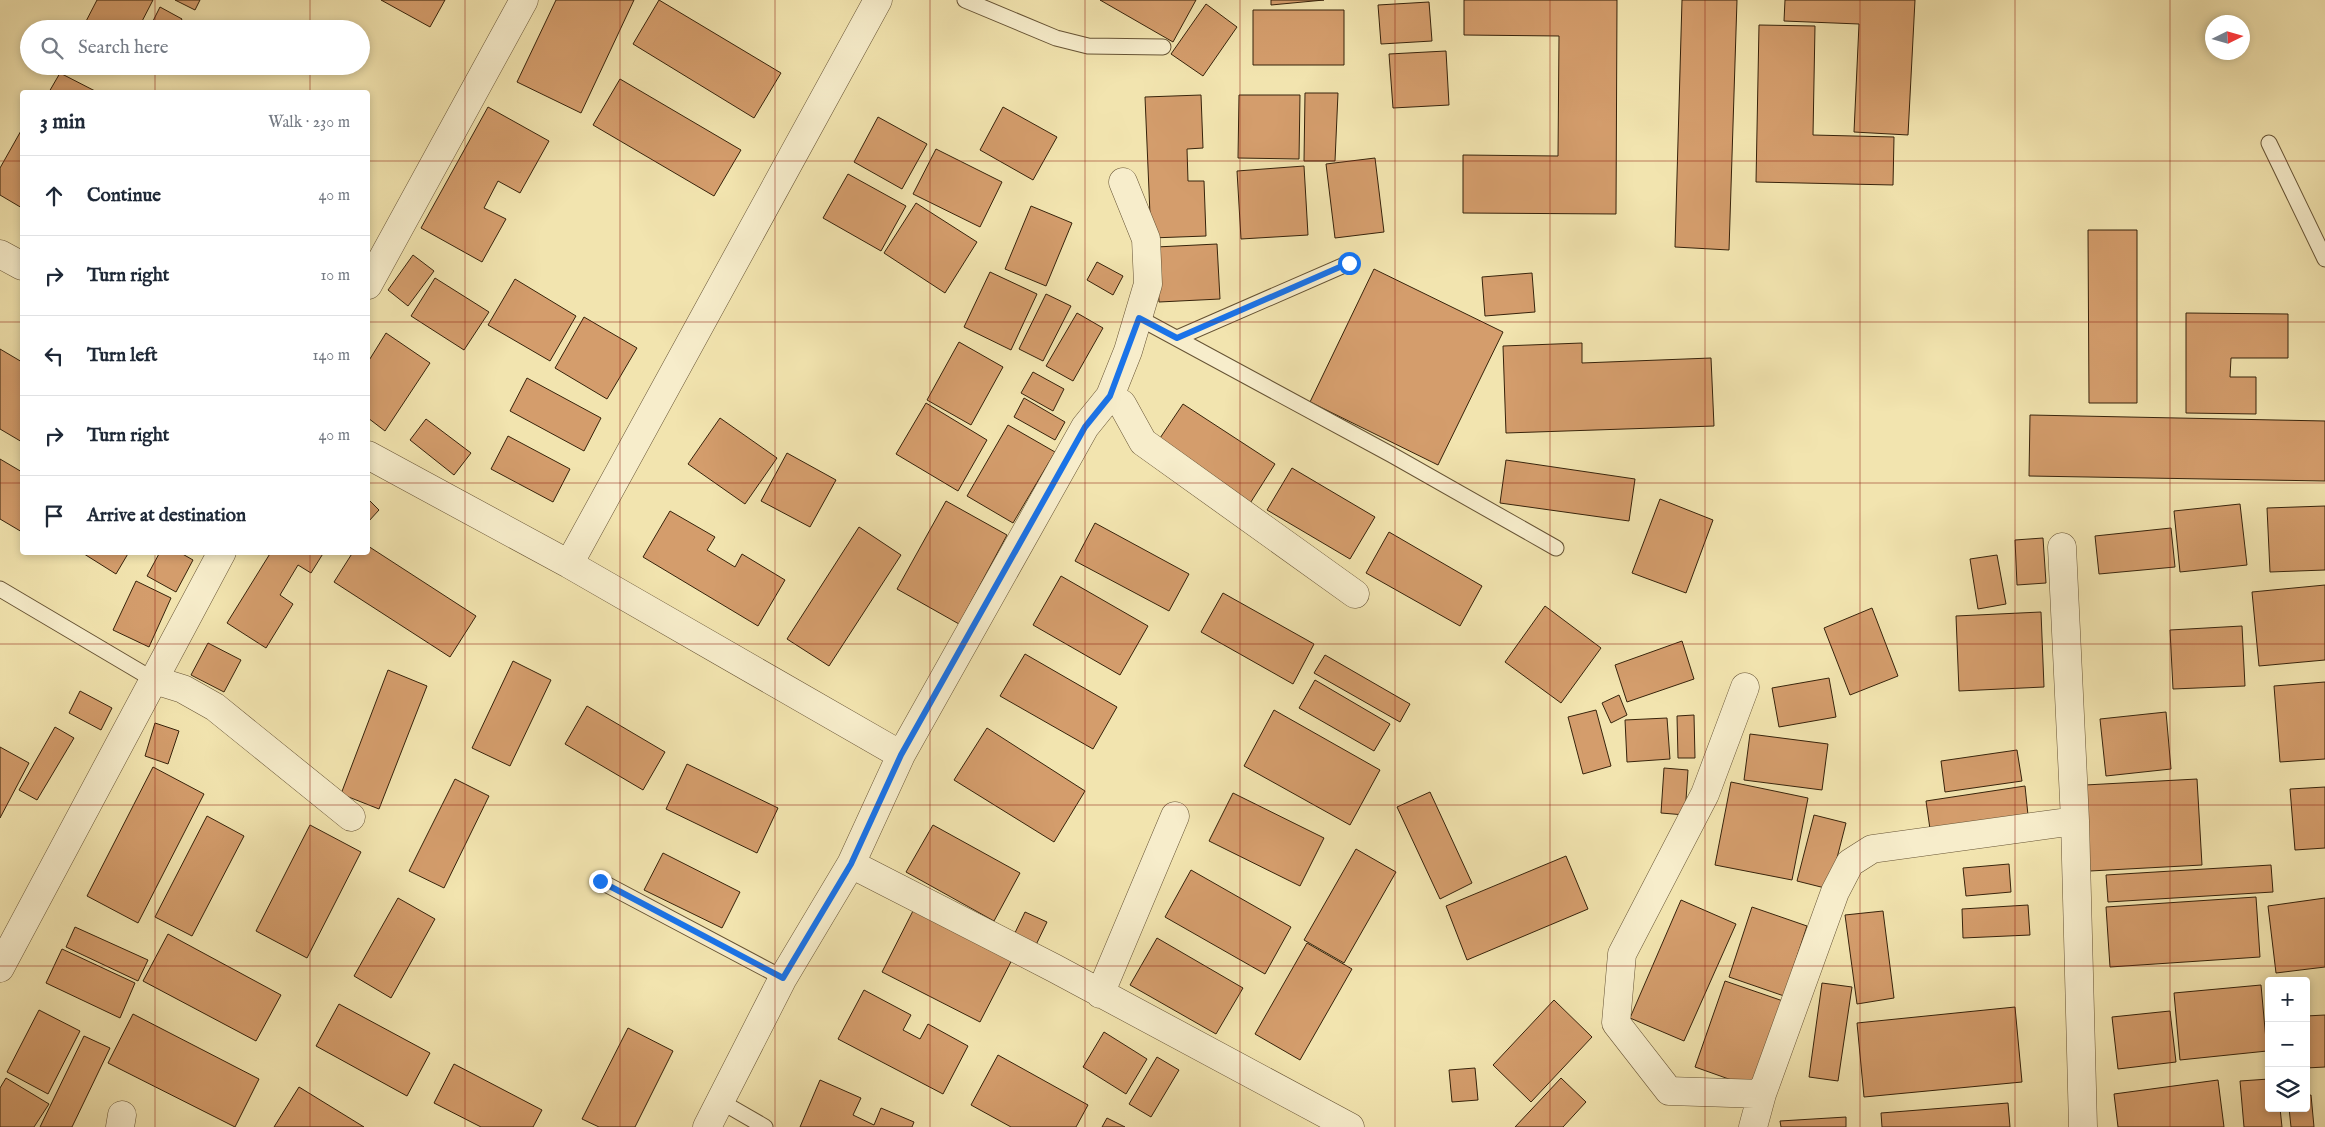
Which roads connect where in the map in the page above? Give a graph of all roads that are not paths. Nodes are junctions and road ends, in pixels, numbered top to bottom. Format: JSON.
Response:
{"nodes":[{"id":1,"x":524,"y":0,"type":"edge"},
{"id":2,"x":878,"y":0,"type":"edge"},
{"id":3,"x":965,"y":0,"type":"edge"},
{"id":4,"x":1163,"y":47,"type":"dead end"},
{"id":5,"x":2269,"y":143,"type":"dead end"},
{"id":6,"x":1123,"y":182,"type":"dead end"},
{"id":7,"x":0,"y":254,"type":"edge"},
{"id":8,"x":2325,"y":259,"type":"edge"},
{"id":9,"x":1349,"y":263,"type":"dead end"},
{"id":10,"x":20,"y":265,"type":"edge"},
{"id":11,"x":370,"y":281,"type":"edge"},
{"id":12,"x":1139,"y":318,"type":"junction"},
{"id":13,"x":1177,"y":338,"type":"junction"},
{"id":14,"x":1110,"y":396,"type":"junction"},
{"id":15,"x":370,"y":456,"type":"edge"},
{"id":16,"x":2062,"y":547,"type":"dead end"},
{"id":17,"x":1556,"y":548,"type":"dead end"},
{"id":18,"x":220,"y":555,"type":"edge"},
{"id":19,"x":569,"y":564,"type":"junction"},
{"id":20,"x":0,"y":589,"type":"edge"},
{"id":21,"x":1355,"y":594,"type":"dead end"},
{"id":22,"x":154,"y":680,"type":"junction"},
{"id":23,"x":1745,"y":687,"type":"dead end"},
{"id":24,"x":901,"y":755,"type":"junction"},
{"id":25,"x":1175,"y":816,"type":"dead end"},
{"id":26,"x":351,"y":818,"type":"dead end"},
{"id":27,"x":2075,"y":821,"type":"junction"},
{"id":28,"x":851,"y":864,"type":"junction"},
{"id":29,"x":600,"y":881,"type":"dead end"},
{"id":30,"x":1,"y":964,"type":"edge"},
{"id":31,"x":783,"y":978,"type":"junction"},
{"id":32,"x":1100,"y":994,"type":"junction"},
{"id":33,"x":1762,"y":1094,"type":"junction"},
{"id":34,"x":720,"y":1101,"type":"junction"},
{"id":35,"x":707,"y":1127,"type":"edge"},
{"id":36,"x":765,"y":1127,"type":"edge"},
{"id":37,"x":1350,"y":1127,"type":"edge"},
{"id":38,"x":1753,"y":1127,"type":"edge"},
{"id":39,"x":2083,"y":1127,"type":"edge"}],
"edges":[{"from":1,"to":11,"type":"street"},
{"from":2,"to":19,"type":"street"},
{"from":3,"to":4,"type":"lane"},
{"from":5,"to":8,"type":"lane"},
{"from":6,"to":12,"type":"street"},
{"from":7,"to":10,"type":"street"},
{"from":9,"to":13,"type":"lane"},
{"from":12,"to":13,"type":"lane"},
{"from":12,"to":14,"type":"street"},
{"from":13,"to":17,"type":"lane"},
{"from":14,"to":21,"type":"street"},
{"from":14,"to":24,"type":"street"},
{"from":15,"to":19,"type":"street"},
{"from":16,"to":27,"type":"street"},
{"from":18,"to":22,"type":"street"},
{"from":19,"to":24,"type":"street"},
{"from":20,"to":22,"type":"lane"},
{"from":22,"to":26,"type":"street"},
{"from":22,"to":30,"type":"street"},
{"from":23,"to":33,"type":"street"},
{"from":24,"to":28,"type":"street"},
{"from":25,"to":32,"type":"street"},
{"from":27,"to":33,"type":"street"},
{"from":27,"to":39,"type":"street"},
{"from":28,"to":31,"type":"street"},
{"from":28,"to":32,"type":"street"},
{"from":29,"to":31,"type":"lane"},
{"from":31,"to":34,"type":"street"},
{"from":32,"to":37,"type":"street"},
{"from":33,"to":38,"type":"street"},
{"from":34,"to":35,"type":"street"},
{"from":34,"to":36,"type":"lane"}]}
